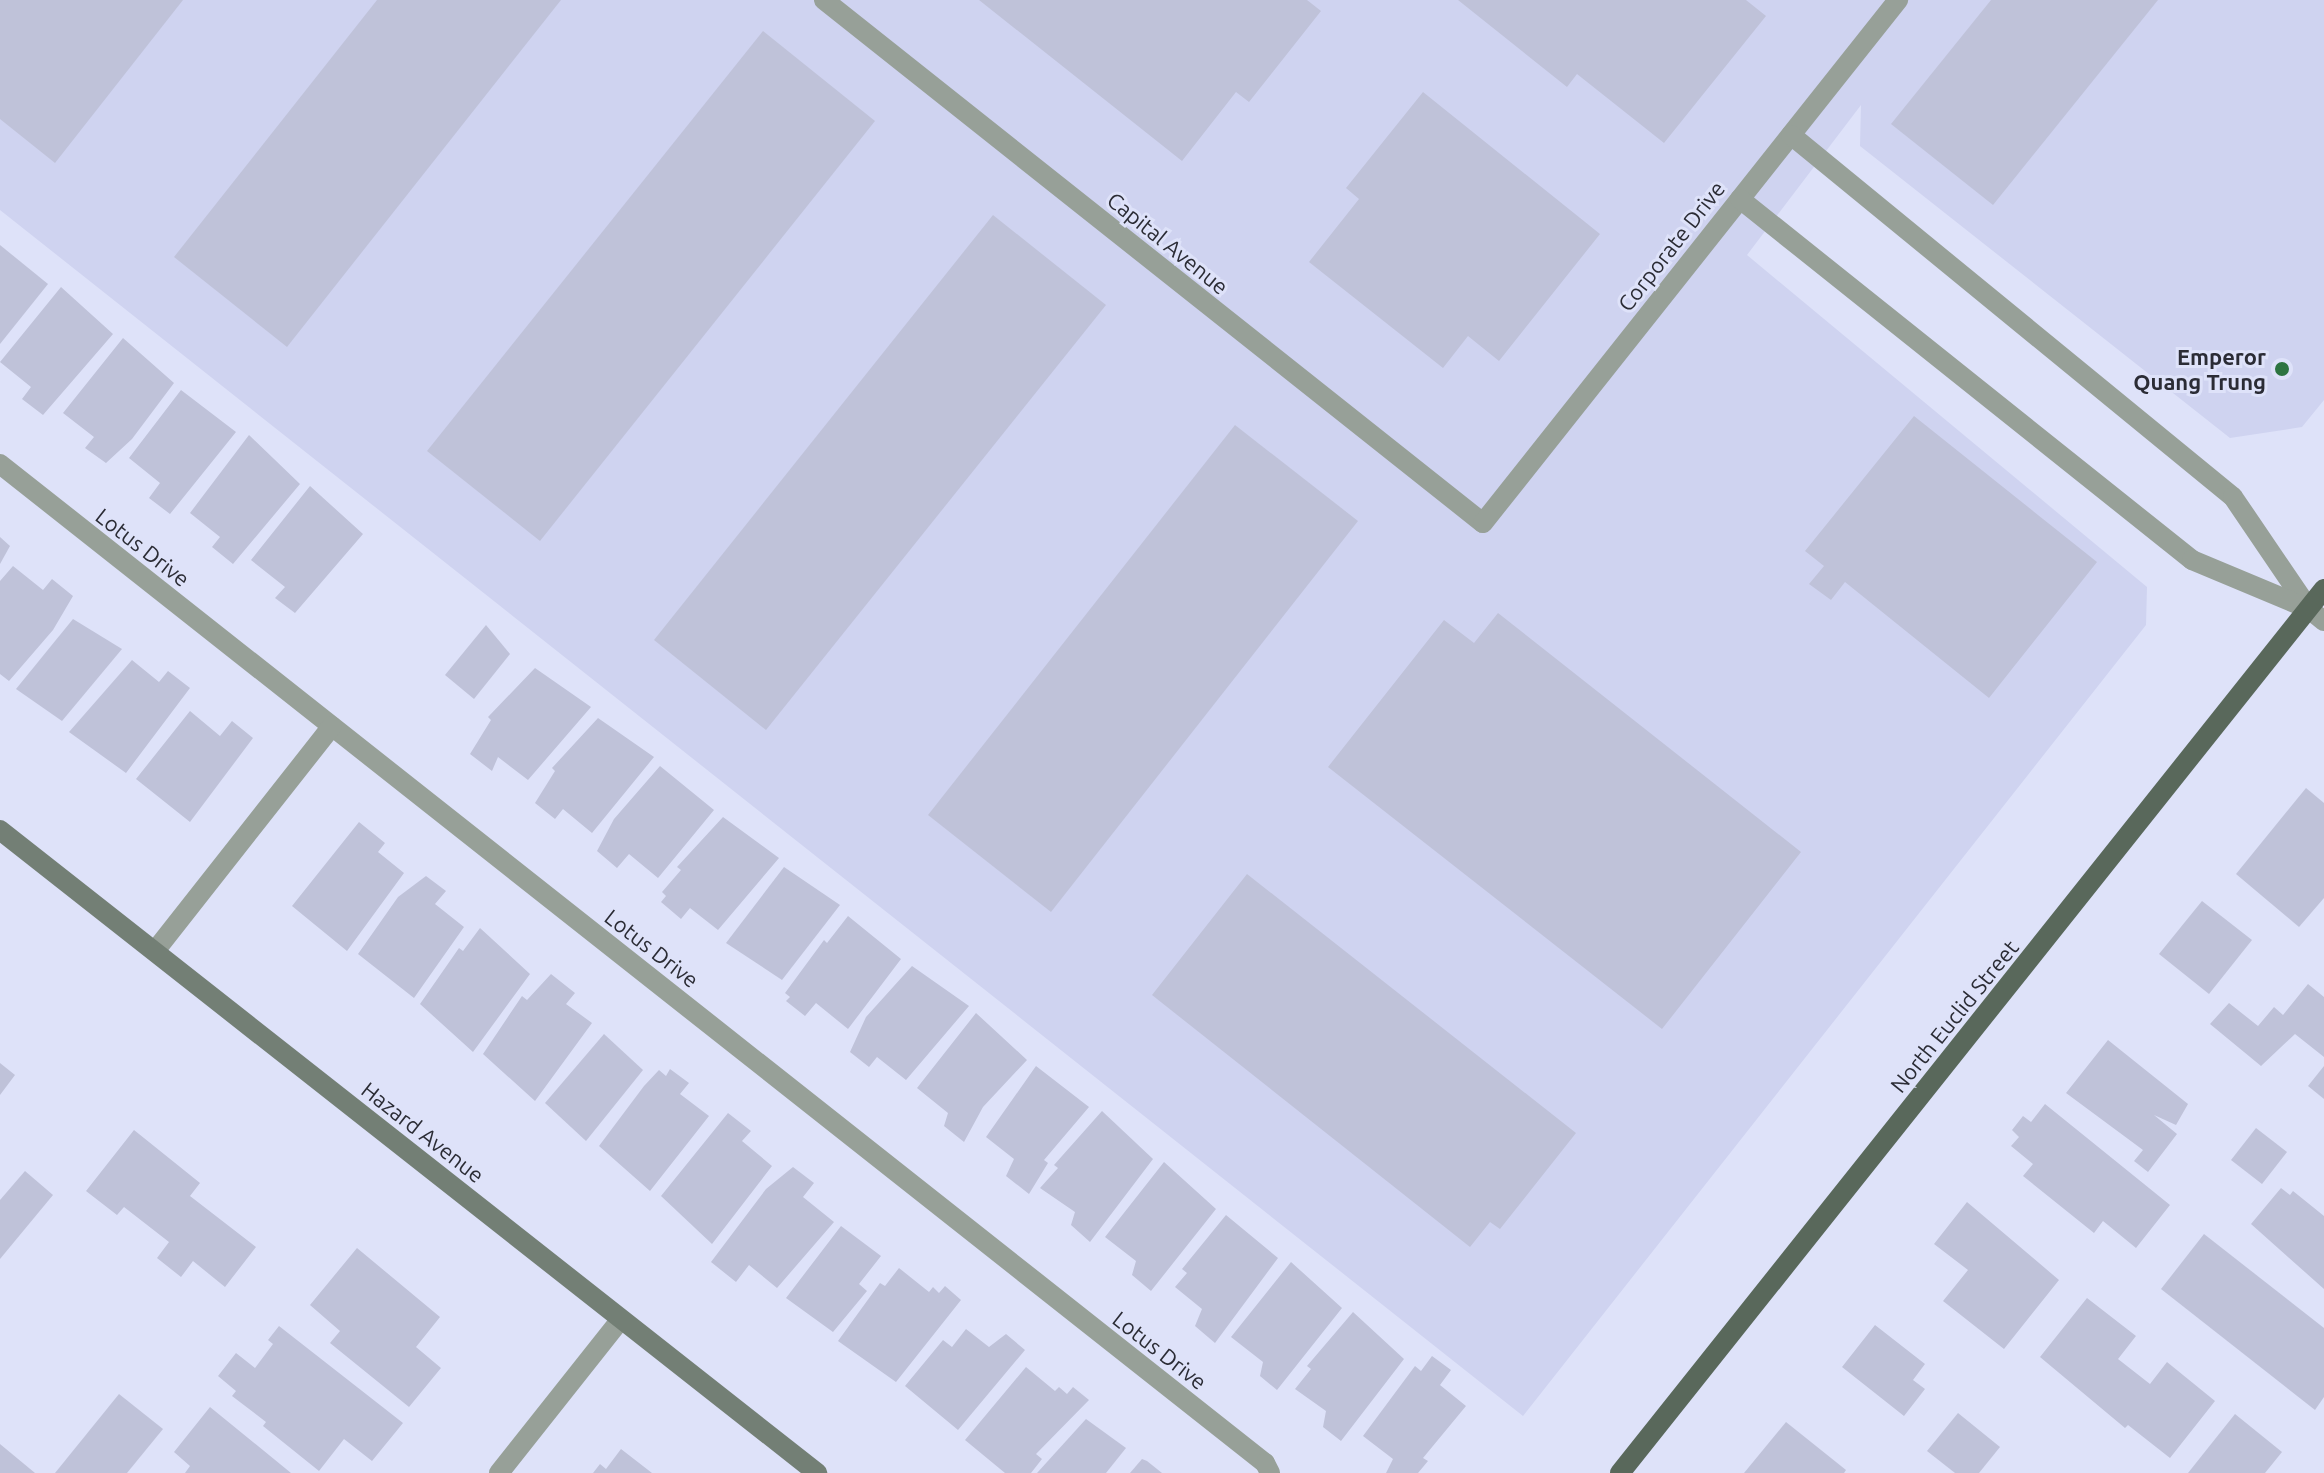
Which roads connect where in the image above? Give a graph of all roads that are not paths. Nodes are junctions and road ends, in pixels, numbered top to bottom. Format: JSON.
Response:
{"nodes":[{"id":1,"x":824,"y":0,"type":"edge"},
{"id":2,"x":1898,"y":0,"type":"edge"},
{"id":3,"x":1791,"y":135,"type":"junction"},
{"id":4,"x":1740,"y":199,"type":"junction"},
{"id":5,"x":0,"y":464,"type":"edge"},
{"id":6,"x":1483,"y":523,"type":"joint"},
{"id":7,"x":2324,"y":589,"type":"edge"},
{"id":8,"x":2316,"y":615,"type":"edge"},
{"id":9,"x":332,"y":726,"type":"junction"},
{"id":10,"x":0,"y":830,"type":"edge"},
{"id":11,"x":155,"y":951,"type":"junction"},
{"id":12,"x":621,"y":1319,"type":"junction"},
{"id":13,"x":499,"y":1473,"type":"edge"},
{"id":14,"x":817,"y":1473,"type":"edge"},
{"id":15,"x":1270,"y":1473,"type":"edge"},
{"id":16,"x":1620,"y":1473,"type":"edge"}],
"edges":[{"from":1,"to":6,"type":"street","name":"Capital Avenue"},
{"from":2,"to":3,"type":"street","name":"Corporate Drive"},
{"from":3,"to":4,"type":"street","name":"Corporate Drive"},
{"from":3,"to":8,"type":"street"},
{"from":4,"to":6,"type":"street","name":"Corporate Drive"},
{"from":4,"to":8,"type":"street"},
{"from":5,"to":9,"type":"street","name":"Lotus Drive"},
{"from":7,"to":8,"type":"main road","name":"North Euclid Street"},
{"from":8,"to":16,"type":"main road","name":"North Euclid Street"},
{"from":9,"to":11,"type":"street"},
{"from":9,"to":15,"type":"street","name":"Lotus Drive"},
{"from":10,"to":11,"type":"street","name":"Hazard Avenue"},
{"from":11,"to":12,"type":"street","name":"Hazard Avenue"},
{"from":12,"to":13,"type":"street"},
{"from":12,"to":14,"type":"street","name":"Hazard Avenue"}]}
